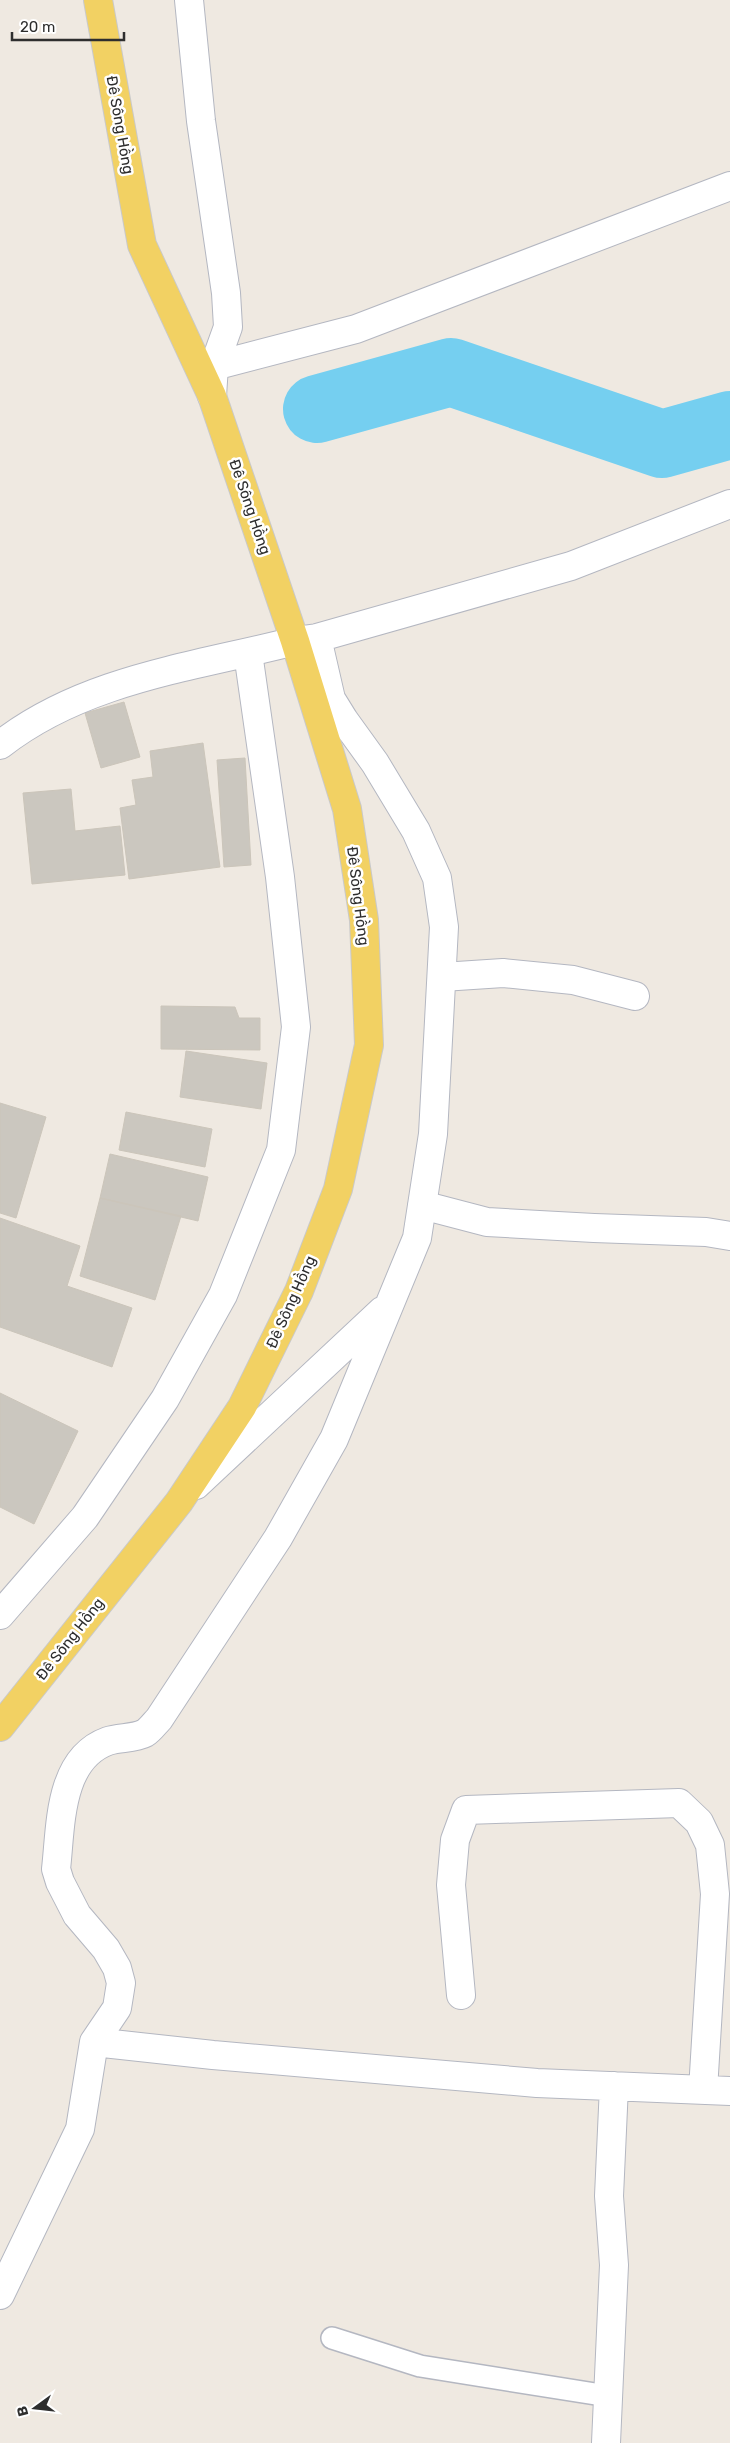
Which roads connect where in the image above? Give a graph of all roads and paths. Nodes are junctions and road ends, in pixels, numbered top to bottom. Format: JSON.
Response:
{"nodes":[{"id":1,"x":98,"y":0,"type":"edge"},
{"id":2,"x":189,"y":0,"type":"edge"},
{"id":3,"x":730,"y":186,"type":"edge"},
{"id":4,"x":214,"y":366,"type":"junction"},
{"id":5,"x":212,"y":396,"type":"junction"},
{"id":6,"x":730,"y":504,"type":"edge"},
{"id":7,"x":306,"y":640,"type":"junction"},
{"id":8,"x":248,"y":653,"type":"junction"},
{"id":9,"x":0,"y":745,"type":"edge"},
{"id":10,"x":442,"y":977,"type":"junction"},
{"id":11,"x":634,"y":996,"type":"dead end"},
{"id":12,"x":422,"y":1205,"type":"junction"},
{"id":13,"x":730,"y":1236,"type":"edge"},
{"id":14,"x":388,"y":1306,"type":"junction"},
{"id":15,"x":179,"y":1502,"type":"junction"},
{"id":16,"x":0,"y":1614,"type":"edge"},
{"id":17,"x":0,"y":1727,"type":"edge"},
{"id":18,"x":461,"y":1995,"type":"dead end"},
{"id":19,"x":94,"y":2042,"type":"junction"},
{"id":20,"x":614,"y":2086,"type":"junction"},
{"id":21,"x":703,"y":2090,"type":"junction"},
{"id":22,"x":730,"y":2092,"type":"edge"},
{"id":23,"x":0,"y":2294,"type":"edge"},
{"id":24,"x":332,"y":2338,"type":"dead end"},
{"id":25,"x":608,"y":2396,"type":"junction"},
{"id":26,"x":606,"y":2443,"type":"edge"}],
"edges":[{"from":1,"to":5,"type":"main road","name":"Đê Sông Hồng"},
{"from":2,"to":4,"type":"street"},
{"from":3,"to":4,"type":"street"},
{"from":4,"to":5,"type":"street"},
{"from":5,"to":7,"type":"main road","name":"Đê Sông Hồng"},
{"from":6,"to":7,"type":"street"},
{"from":7,"to":8,"type":"street"},
{"from":7,"to":10,"type":"street"},
{"from":7,"to":15,"type":"main road","name":"Đê Sông Hồng"},
{"from":8,"to":9,"type":"street"},
{"from":8,"to":16,"type":"street"},
{"from":10,"to":11,"type":"street"},
{"from":10,"to":12,"type":"street"},
{"from":12,"to":13,"type":"street"},
{"from":12,"to":14,"type":"street"},
{"from":14,"to":15,"type":"street"},
{"from":14,"to":19,"type":"street"},
{"from":15,"to":17,"type":"main road","name":"Đê Sông Hồng"},
{"from":18,"to":21,"type":"street"},
{"from":19,"to":20,"type":"street"},
{"from":19,"to":23,"type":"street"},
{"from":20,"to":21,"type":"street"},
{"from":20,"to":25,"type":"street"},
{"from":21,"to":22,"type":"street"},
{"from":24,"to":25,"type":"lane"},
{"from":25,"to":26,"type":"street"}]}
